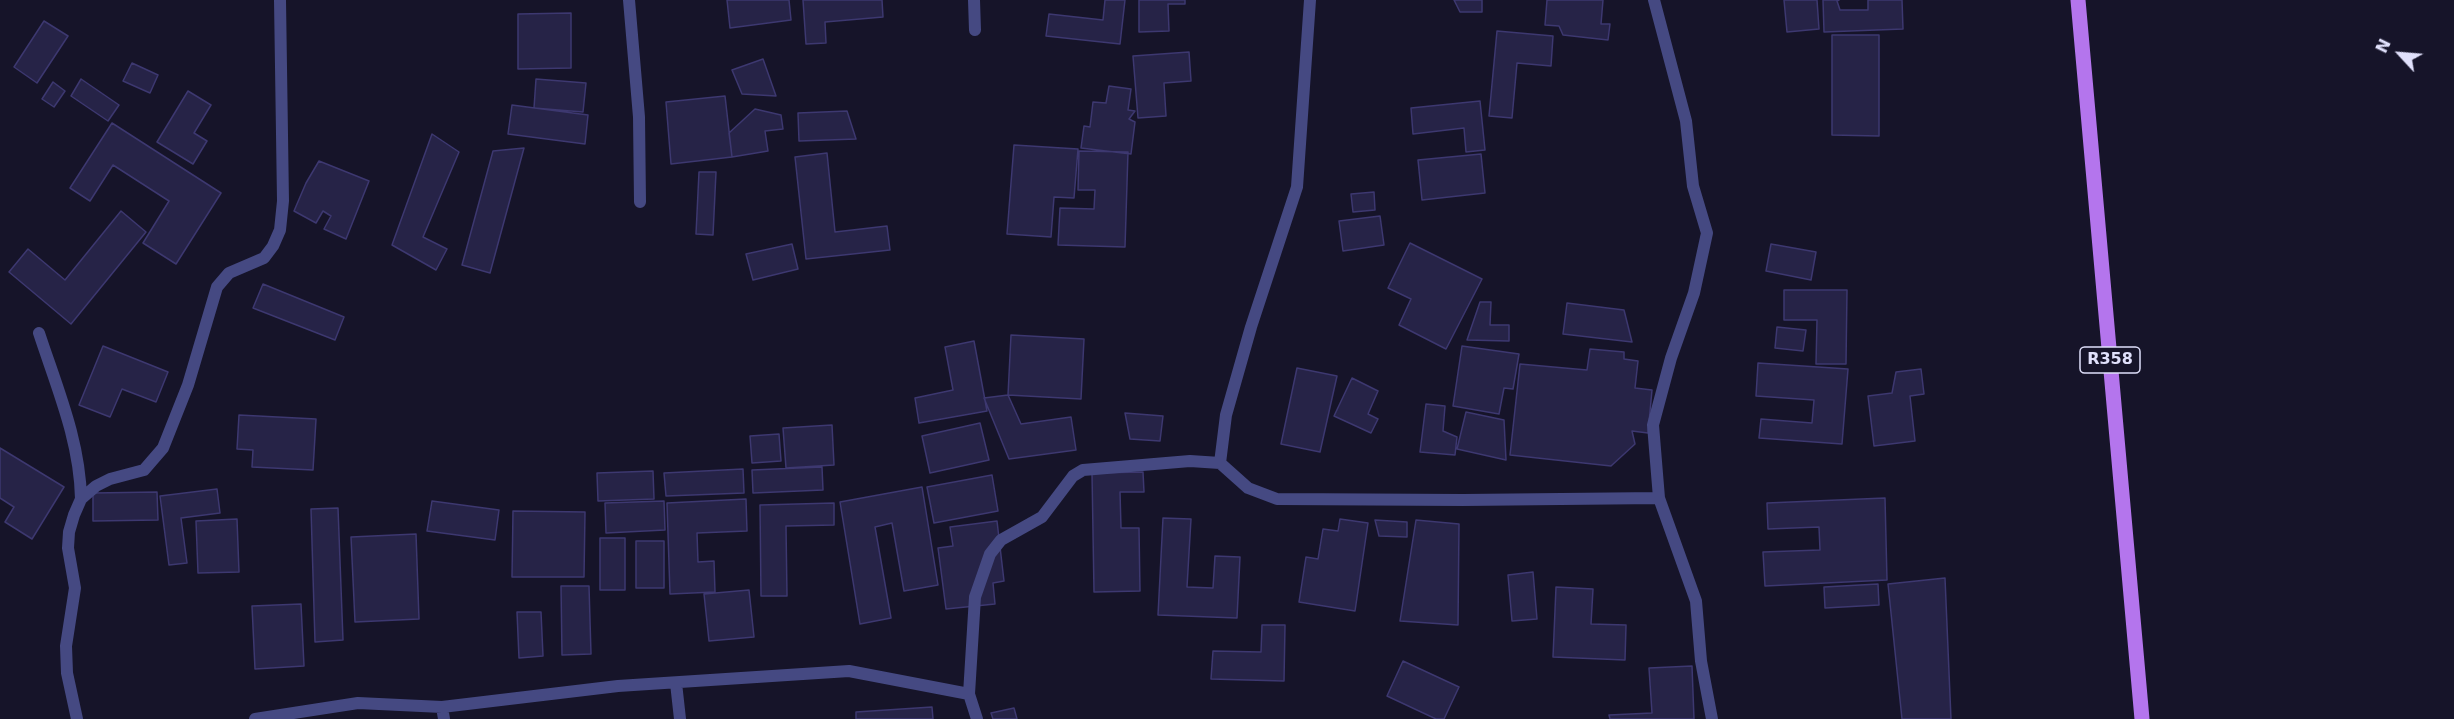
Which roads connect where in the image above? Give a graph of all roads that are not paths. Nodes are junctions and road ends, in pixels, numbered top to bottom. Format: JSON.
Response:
{"nodes":[{"id":1,"x":280,"y":0,"type":"edge"},
{"id":2,"x":629,"y":0,"type":"edge"},
{"id":3,"x":974,"y":0,"type":"edge"},
{"id":4,"x":1310,"y":0,"type":"edge"},
{"id":5,"x":1654,"y":0,"type":"edge"},
{"id":6,"x":2078,"y":0,"type":"edge"},
{"id":7,"x":975,"y":30,"type":"dead end"},
{"id":8,"x":640,"y":202,"type":"dead end"},
{"id":9,"x":39,"y":333,"type":"dead end"},
{"id":10,"x":1220,"y":463,"type":"junction"},
{"id":11,"x":1659,"y":498,"type":"junction"},
{"id":12,"x":81,"y":499,"type":"junction"},
{"id":13,"x":676,"y":683,"type":"junction"},
{"id":14,"x":969,"y":694,"type":"junction"},
{"id":15,"x":443,"y":713,"type":"edge"},
{"id":16,"x":77,"y":719,"type":"edge"},
{"id":17,"x":255,"y":719,"type":"edge"},
{"id":18,"x":680,"y":719,"type":"edge"},
{"id":19,"x":977,"y":719,"type":"edge"},
{"id":20,"x":1712,"y":719,"type":"edge"},
{"id":21,"x":2142,"y":719,"type":"edge"}],
"edges":[{"from":1,"to":12,"type":"street"},
{"from":2,"to":8,"type":"street"},
{"from":3,"to":7,"type":"street"},
{"from":4,"to":10,"type":"street"},
{"from":5,"to":11,"type":"street"},
{"from":6,"to":21,"type":"main road","number":"R358"},
{"from":9,"to":12,"type":"street"},
{"from":10,"to":11,"type":"street"},
{"from":10,"to":14,"type":"street"},
{"from":11,"to":20,"type":"street"},
{"from":12,"to":16,"type":"street"},
{"from":13,"to":14,"type":"street"},
{"from":13,"to":15,"type":"street"},
{"from":13,"to":18,"type":"street"},
{"from":14,"to":19,"type":"street"},
{"from":15,"to":17,"type":"street"}]}
